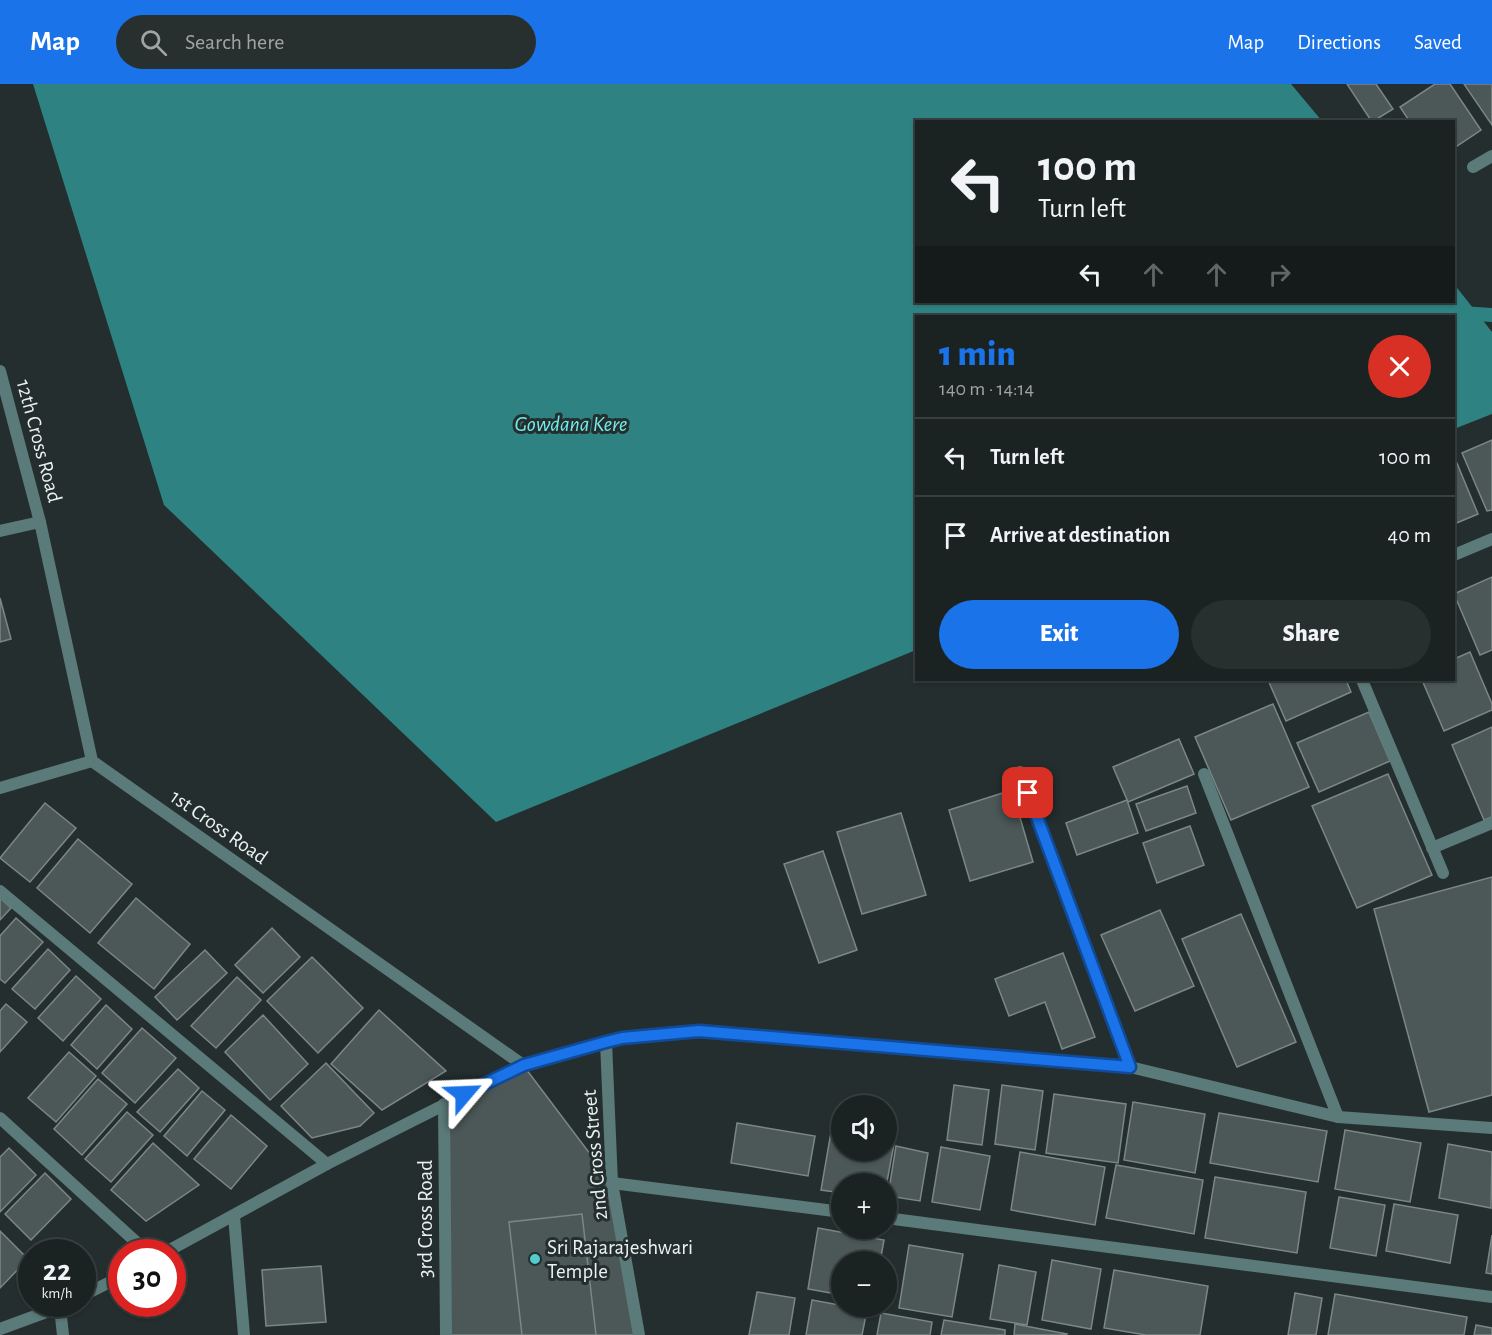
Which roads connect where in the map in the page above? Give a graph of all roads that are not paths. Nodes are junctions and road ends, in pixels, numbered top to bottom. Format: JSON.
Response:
{"nodes":[{"id":1,"x":1492,"y":156,"type":"edge"},
{"id":2,"x":1473,"y":167,"type":"dead end"},
{"id":3,"x":0,"y":371,"type":"edge"},
{"id":4,"x":40,"y":522,"type":"junction"},
{"id":5,"x":0,"y":531,"type":"edge"},
{"id":6,"x":1492,"y":539,"type":"edge"},
{"id":7,"x":1455,"y":555,"type":"edge"},
{"id":8,"x":1362,"y":681,"type":"edge"},
{"id":9,"x":92,"y":761,"type":"junction"},
{"id":10,"x":1020,"y":772,"type":"dead end"},
{"id":11,"x":1204,"y":774,"type":"dead end"},
{"id":12,"x":0,"y":788,"type":"edge"},
{"id":13,"x":1492,"y":823,"type":"edge"},
{"id":14,"x":1432,"y":848,"type":"junction"},
{"id":15,"x":1443,"y":873,"type":"dead end"},
{"id":16,"x":0,"y":891,"type":"edge"},
{"id":17,"x":606,"y":1042,"type":"junction"},
{"id":18,"x":524,"y":1065,"type":"junction"},
{"id":19,"x":1130,"y":1067,"type":"junction"},
{"id":20,"x":444,"y":1104,"type":"junction"},
{"id":21,"x":1338,"y":1117,"type":"junction"},
{"id":22,"x":0,"y":1118,"type":"edge"},
{"id":23,"x":1492,"y":1128,"type":"edge"},
{"id":24,"x":327,"y":1164,"type":"junction"},
{"id":25,"x":612,"y":1183,"type":"junction"},
{"id":26,"x":831,"y":1211,"type":"edge"},
{"id":27,"x":234,"y":1216,"type":"junction"},
{"id":28,"x":897,"y":1219,"type":"edge"},
{"id":29,"x":133,"y":1239,"type":"edge"},
{"id":30,"x":186,"y":1241,"type":"edge"},
{"id":31,"x":1492,"y":1297,"type":"edge"},
{"id":32,"x":33,"y":1317,"type":"edge"},
{"id":33,"x":64,"y":1317,"type":"edge"},
{"id":34,"x":0,"y":1329,"type":"edge"},
{"id":35,"x":63,"y":1335,"type":"edge"},
{"id":36,"x":244,"y":1335,"type":"edge"},
{"id":37,"x":446,"y":1335,"type":"edge"},
{"id":38,"x":639,"y":1335,"type":"edge"}],
"edges":[{"from":1,"to":2,"type":"street"},
{"from":3,"to":4,"type":"street","name":"12th Cross Road"},
{"from":4,"to":5,"type":"street"},
{"from":4,"to":9,"type":"street"},
{"from":6,"to":7,"type":"street"},
{"from":8,"to":14,"type":"street"},
{"from":9,"to":12,"type":"street"},
{"from":9,"to":18,"type":"street","name":"1st Cross Road"},
{"from":10,"to":19,"type":"street"},
{"from":11,"to":21,"type":"street"},
{"from":13,"to":14,"type":"street"},
{"from":14,"to":15,"type":"street"},
{"from":16,"to":24,"type":"street"},
{"from":17,"to":18,"type":"street"},
{"from":17,"to":19,"type":"street"},
{"from":17,"to":25,"type":"street","name":"2nd Cross Street"},
{"from":18,"to":20,"type":"street"},
{"from":19,"to":21,"type":"street"},
{"from":20,"to":24,"type":"street"},
{"from":20,"to":37,"type":"street","name":"3rd Cross Road"},
{"from":21,"to":23,"type":"street"},
{"from":22,"to":29,"type":"street"},
{"from":24,"to":27,"type":"street"},
{"from":25,"to":26,"type":"street"},
{"from":25,"to":38,"type":"street","name":"2nd Cross Street"},
{"from":27,"to":30,"type":"street"},
{"from":27,"to":36,"type":"street"},
{"from":28,"to":31,"type":"street"},
{"from":32,"to":34,"type":"street"},
{"from":33,"to":35,"type":"street"}]}
